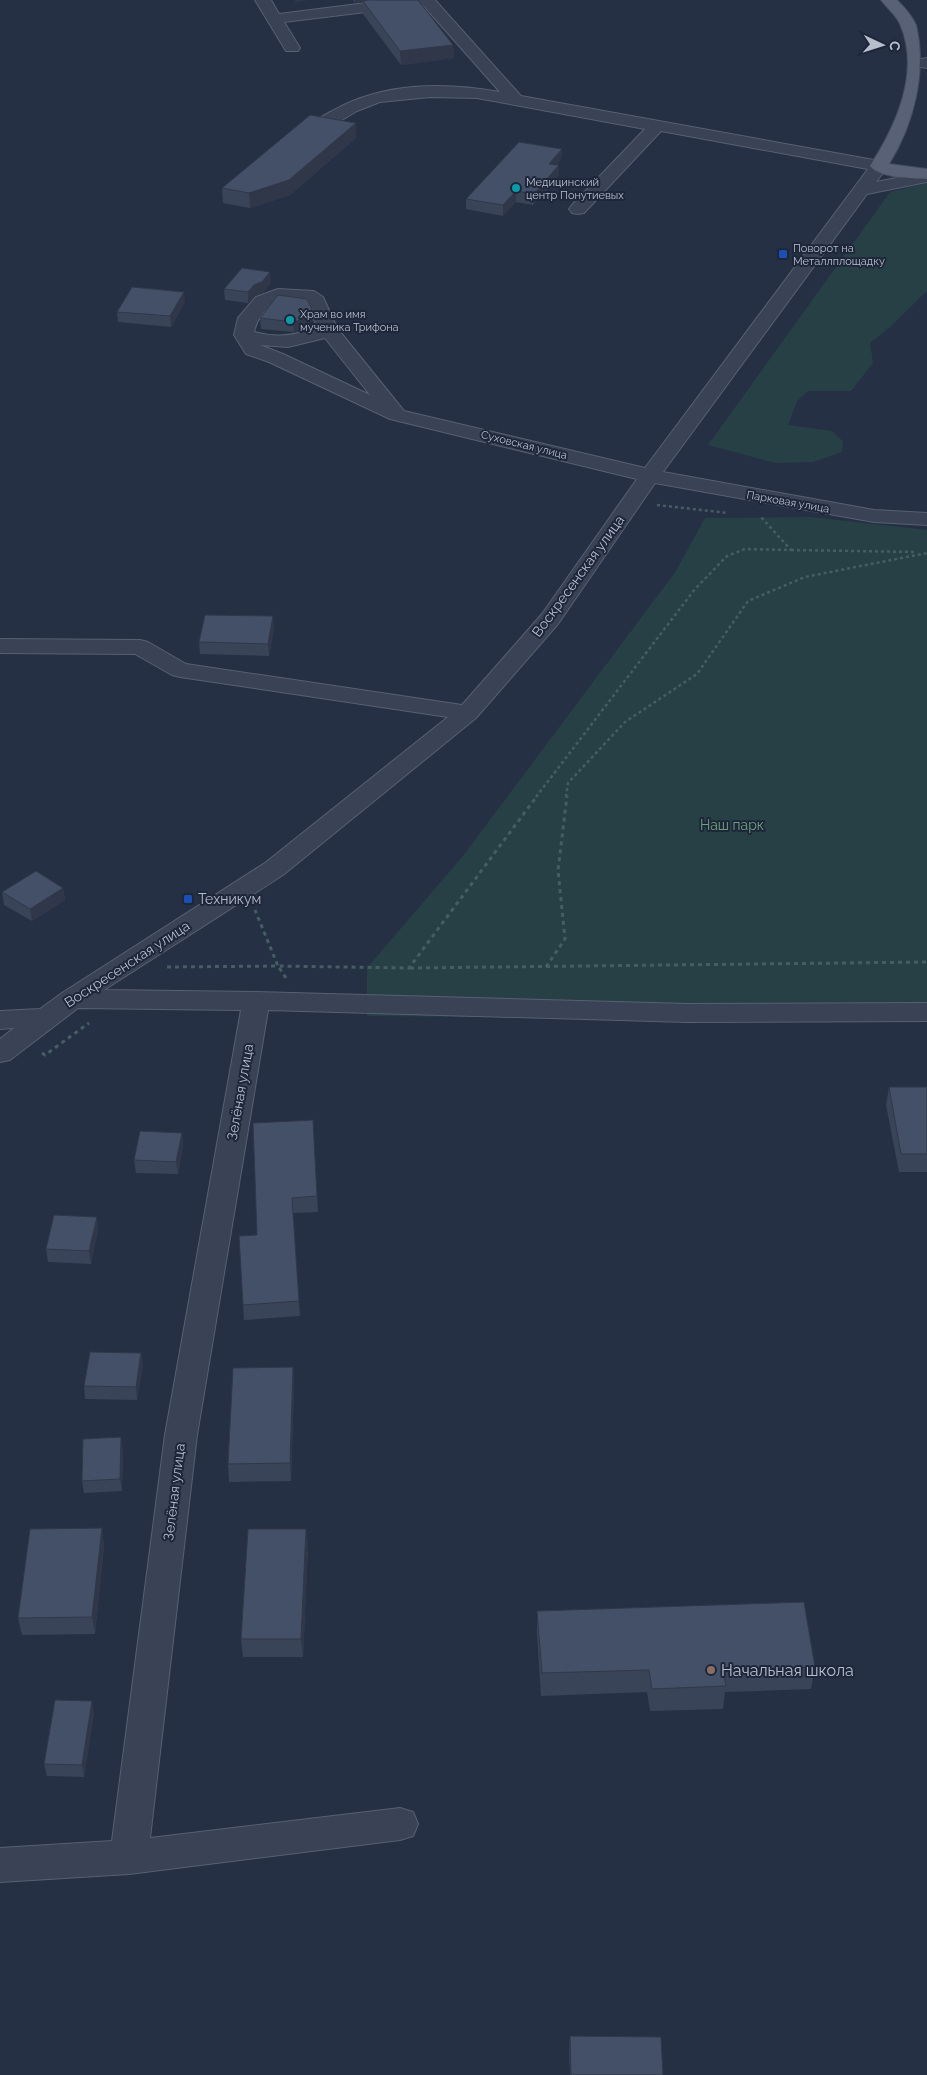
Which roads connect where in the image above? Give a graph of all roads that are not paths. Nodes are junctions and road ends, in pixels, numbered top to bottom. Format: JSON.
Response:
{"nodes":[{"id":1,"x":262,"y":0,"type":"edge"},
{"id":2,"x":427,"y":0,"type":"edge"},
{"id":3,"x":889,"y":0,"type":"edge"},
{"id":4,"x":274,"y":19,"type":"junction"},
{"id":5,"x":292,"y":48,"type":"dead end"},
{"id":6,"x":924,"y":63,"type":"edge"},
{"id":7,"x":514,"y":98,"type":"junction"},
{"id":8,"x":321,"y":125,"type":"edge"},
{"id":9,"x":657,"y":126,"type":"junction"},
{"id":10,"x":896,"y":141,"type":"junction"},
{"id":11,"x":879,"y":166,"type":"junction"},
{"id":12,"x":927,"y":175,"type":"edge"},
{"id":13,"x":861,"y":190,"type":"junction"},
{"id":14,"x":578,"y":209,"type":"dead end"},
{"id":15,"x":328,"y":329,"type":"junction"},
{"id":16,"x":244,"y":334,"type":"junction"},
{"id":17,"x":397,"y":415,"type":"junction"},
{"id":18,"x":650,"y":476,"type":"junction"},
{"id":19,"x":927,"y":519,"type":"edge"},
{"id":20,"x":0,"y":646,"type":"edge"},
{"id":21,"x":468,"y":713,"type":"junction"},
{"id":22,"x":72,"y":999,"type":"junction"},
{"id":23,"x":256,"y":1001,"type":"junction"},
{"id":24,"x":927,"y":1012,"type":"edge"},
{"id":25,"x":45,"y":1018,"type":"junction"},
{"id":26,"x":0,"y":1020,"type":"edge"},
{"id":27,"x":0,"y":1053,"type":"edge"},
{"id":28,"x":400,"y":1824,"type":"dead end"},
{"id":29,"x":129,"y":1857,"type":"junction"},
{"id":30,"x":0,"y":1866,"type":"edge"}],
"edges":[{"from":1,"to":4,"type":"street"},
{"from":2,"to":4,"type":"street"},
{"from":2,"to":7,"type":"street"},
{"from":3,"to":6,"type":"main road","name":"Воскресенская улица"},
{"from":4,"to":5,"type":"street"},
{"from":6,"to":10,"type":"main road","name":"Воскресенская улица"},
{"from":7,"to":8,"type":"street"},
{"from":7,"to":9,"type":"street"},
{"from":9,"to":11,"type":"street"},
{"from":9,"to":14,"type":"street"},
{"from":10,"to":11,"type":"main road","name":"Воскресенская улица"},
{"from":10,"to":12,"type":"main road"},
{"from":11,"to":12,"type":"main road"},
{"from":11,"to":13,"type":"street","name":"Воскресенская улица"},
{"from":12,"to":13,"type":"street"},
{"from":13,"to":18,"type":"street","name":"Воскресенская улица"},
{"from":15,"to":16,"type":"street"},
{"from":15,"to":16,"type":"street"},
{"from":15,"to":17,"type":"street"},
{"from":16,"to":17,"type":"street","name":"Суховская улица"},
{"from":17,"to":18,"type":"street","name":"Суховская улица"},
{"from":18,"to":19,"type":"street","name":"Парковая улица"},
{"from":18,"to":21,"type":"street","name":"Воскресенская улица"},
{"from":20,"to":21,"type":"street"},
{"from":21,"to":22,"type":"street","name":"Воскресенская улица"},
{"from":22,"to":23,"type":"street"},
{"from":22,"to":25,"type":"street","name":"Воскресенская улица"},
{"from":23,"to":24,"type":"street"},
{"from":23,"to":29,"type":"street","name":"Зелёная улица"},
{"from":25,"to":26,"type":"street"},
{"from":25,"to":27,"type":"street","name":"Воскресенская улица"},
{"from":28,"to":29,"type":"street"},
{"from":29,"to":30,"type":"street"}]}
